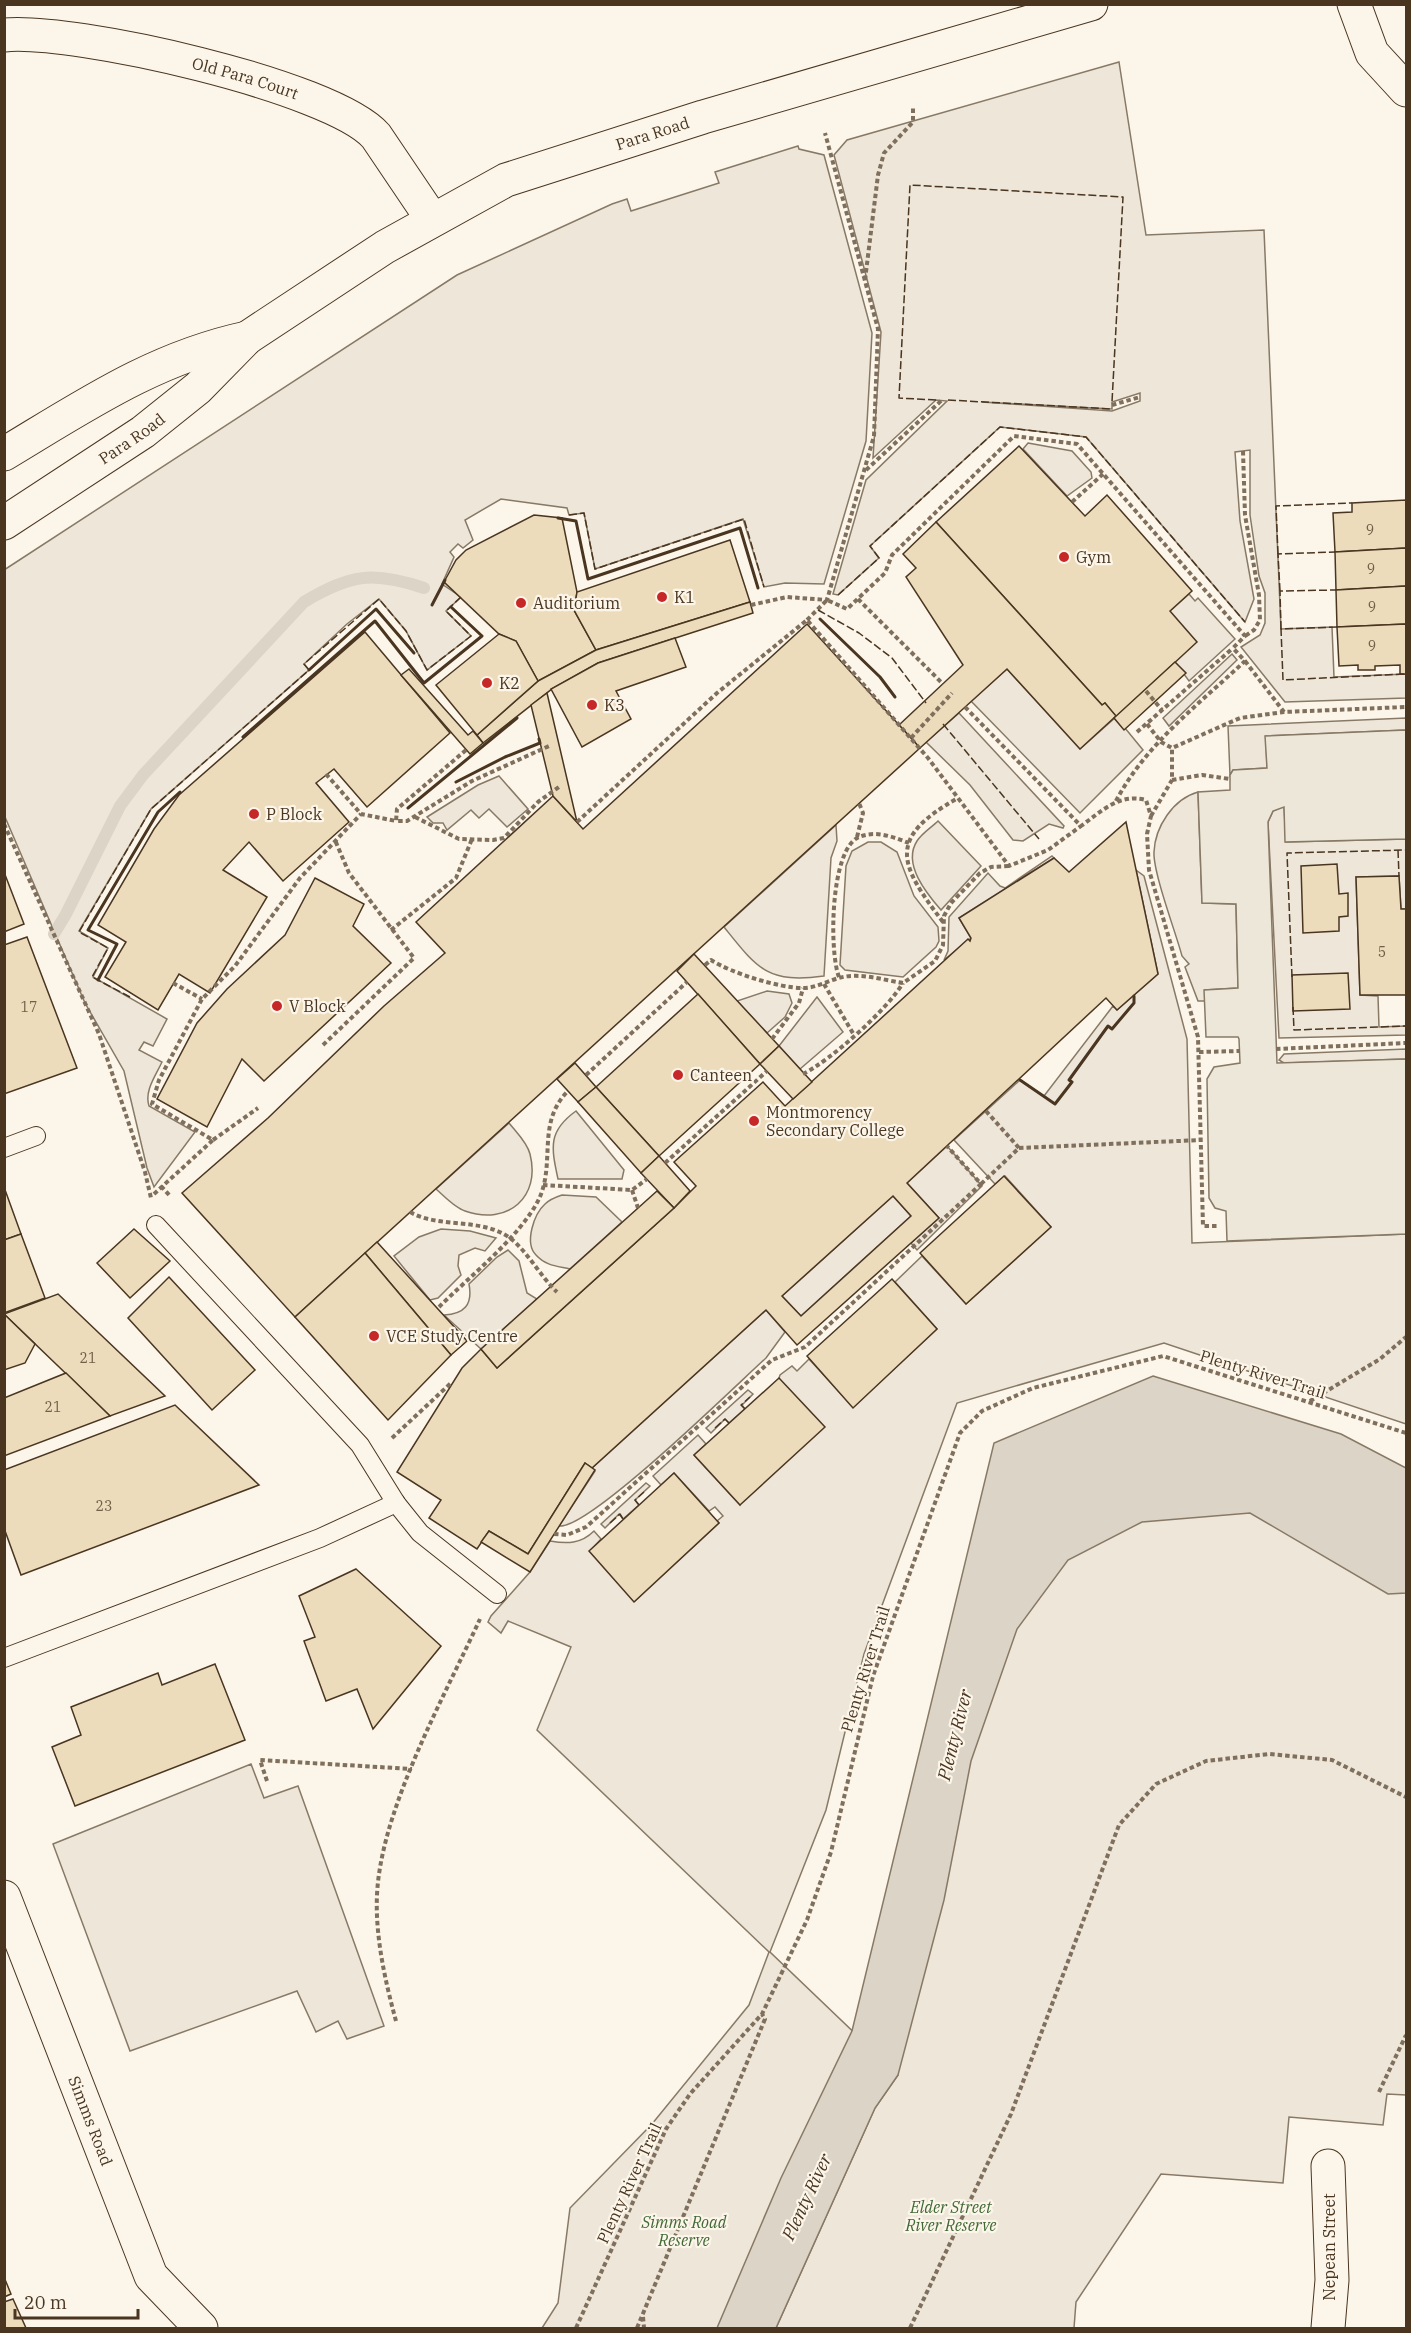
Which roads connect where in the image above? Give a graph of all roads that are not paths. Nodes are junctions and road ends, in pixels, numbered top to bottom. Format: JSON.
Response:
{"nodes":[{"id":1,"x":1091,"y":4,"type":"edge"},
{"id":2,"x":1354,"y":4,"type":"edge"},
{"id":3,"x":4,"y":35,"type":"edge"},
{"id":4,"x":1407,"y":90,"type":"edge"},
{"id":5,"x":432,"y":219,"type":"junction"},
{"id":6,"x":247,"y":338,"type":"junction"},
{"id":7,"x":4,"y":454,"type":"edge"},
{"id":8,"x":4,"y":523,"type":"edge"},
{"id":9,"x":36,"y":1136,"type":"dead end"},
{"id":10,"x":4,"y":1148,"type":"edge"},
{"id":11,"x":156,"y":1225,"type":"road end"},
{"id":12,"x":396,"y":1503,"type":"junction"},
{"id":13,"x":497,"y":1594,"type":"dead end"},
{"id":14,"x":4,"y":1658,"type":"edge"},
{"id":15,"x":4,"y":1897,"type":"edge"},
{"id":16,"x":1328,"y":2166,"type":"dead end"},
{"id":17,"x":201,"y":2328,"type":"edge"},
{"id":18,"x":1328,"y":2328,"type":"edge"}],
"edges":[{"from":1,"to":5,"type":"main road","name":"Para Road"},
{"from":2,"to":4,"type":"main road"},
{"from":3,"to":5,"type":"main road","name":"Old Para Court"},
{"from":5,"to":6,"type":"main road","name":"Para Road"},
{"from":6,"to":7,"type":"main road","name":"Para Road"},
{"from":6,"to":8,"type":"main road","name":"Para Road"},
{"from":9,"to":10,"type":"lane"},
{"from":11,"to":12,"type":"lane"},
{"from":12,"to":13,"type":"lane"},
{"from":12,"to":14,"type":"lane"},
{"from":15,"to":17,"type":"main road","name":"Simms Road"},
{"from":16,"to":18,"type":"main road","name":"Nepean Street"}]}
